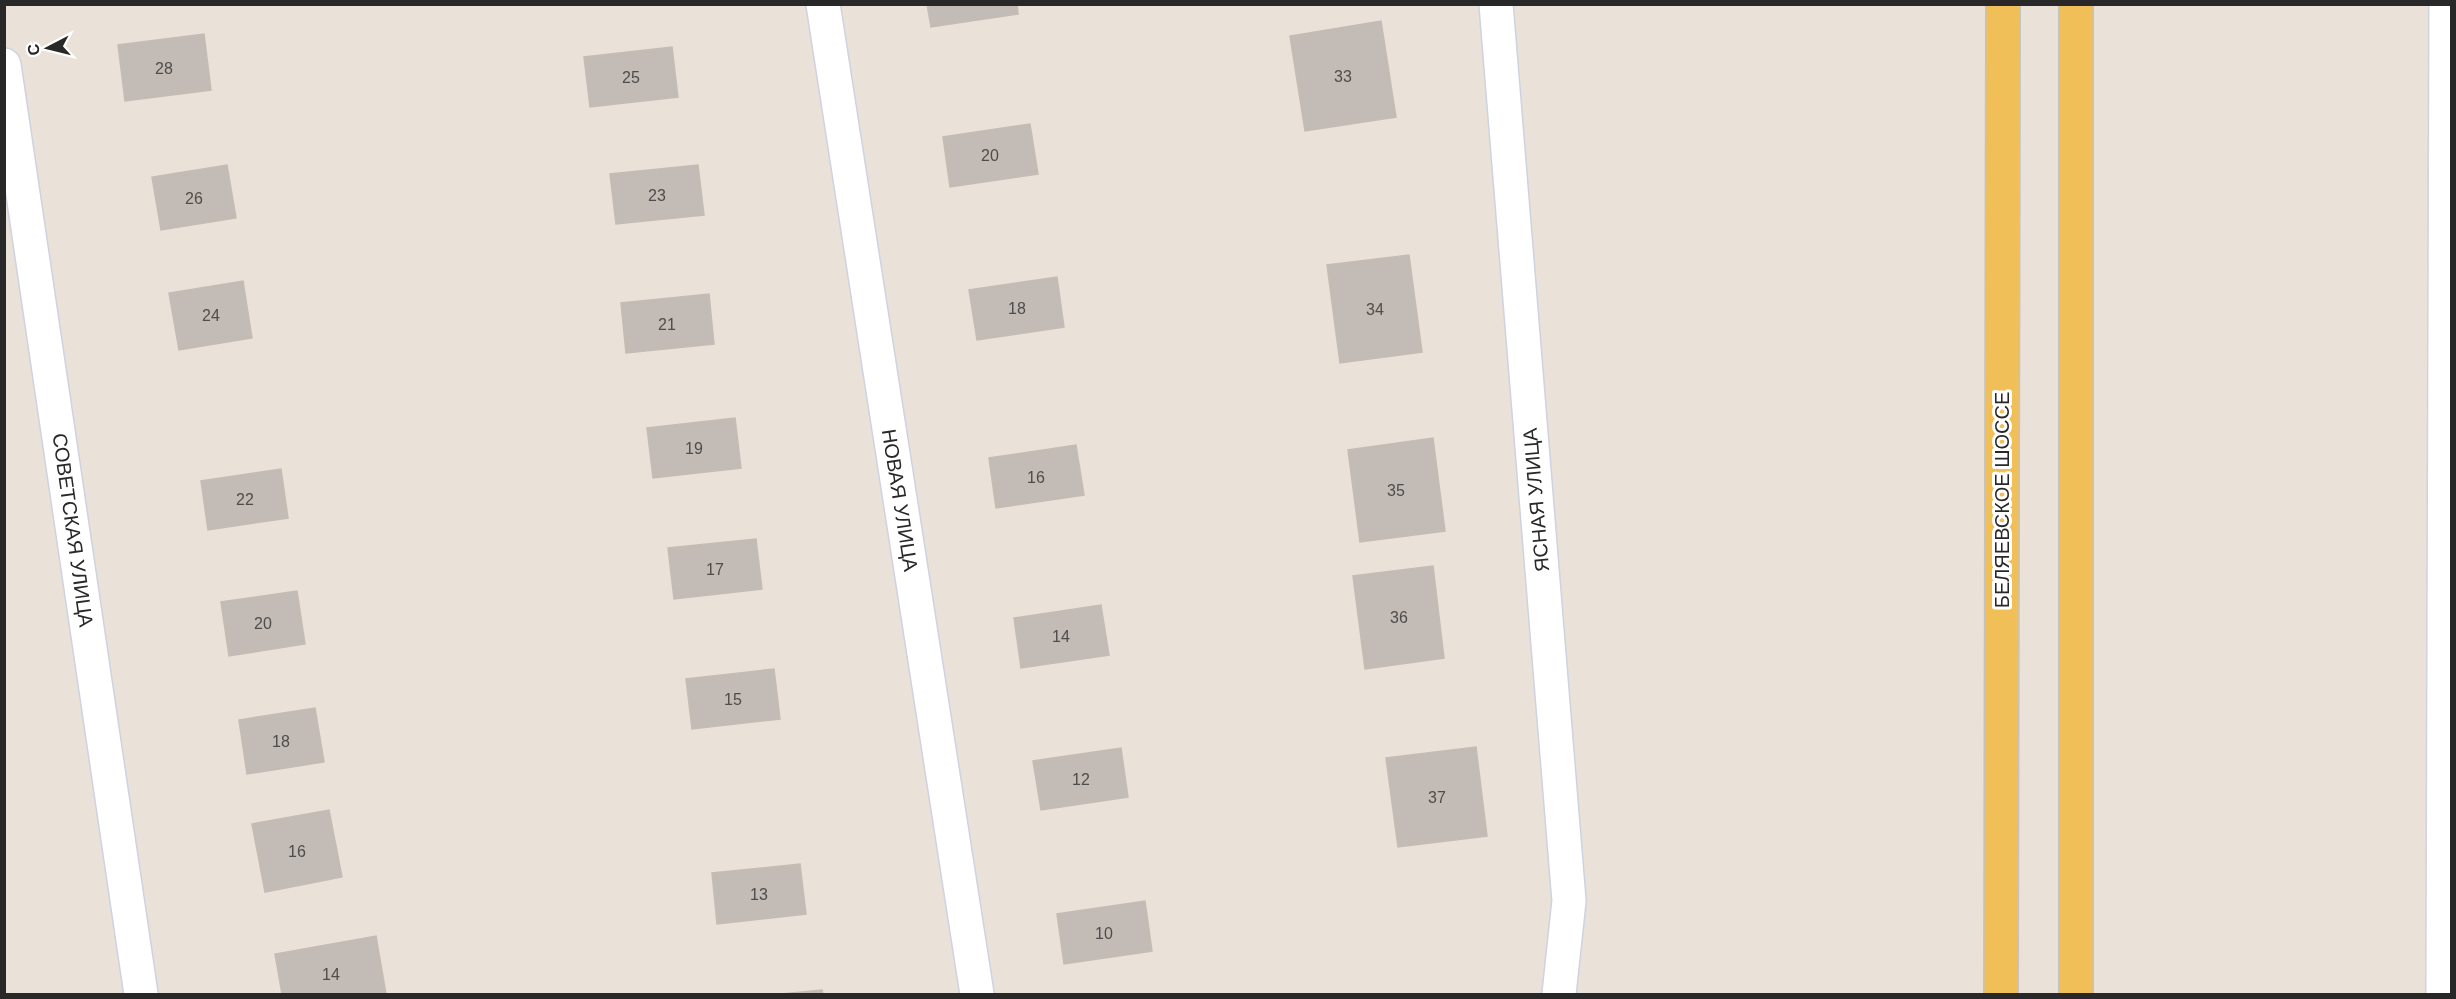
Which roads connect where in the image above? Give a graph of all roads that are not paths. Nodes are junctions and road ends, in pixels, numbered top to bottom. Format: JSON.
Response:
{"nodes":[{"id":1,"x":823,"y":4,"type":"edge"},
{"id":2,"x":1496,"y":4,"type":"edge"},
{"id":3,"x":2003,"y":4,"type":"edge"},
{"id":4,"x":2076,"y":4,"type":"edge"},
{"id":5,"x":2446,"y":4,"type":"edge"},
{"id":6,"x":4,"y":65,"type":"edge"},
{"id":7,"x":141,"y":994,"type":"edge"},
{"id":8,"x":977,"y":994,"type":"edge"},
{"id":9,"x":1559,"y":994,"type":"edge"},
{"id":10,"x":2001,"y":994,"type":"edge"},
{"id":11,"x":2076,"y":994,"type":"edge"},
{"id":12,"x":2443,"y":994,"type":"edge"}],
"edges":[{"from":1,"to":8,"type":"street","name":"НОВАЯ УЛИЦА"},
{"from":2,"to":9,"type":"street","name":"ЯСНАЯ УЛИЦА"},
{"from":3,"to":10,"type":"main road","name":"БЕЛЯЕВСКОЕ ШОССЕ"},
{"from":4,"to":11,"type":"main road"},
{"from":5,"to":12,"type":"street"},
{"from":6,"to":7,"type":"street","name":"СОВЕТСКАЯ УЛИЦА"}]}
